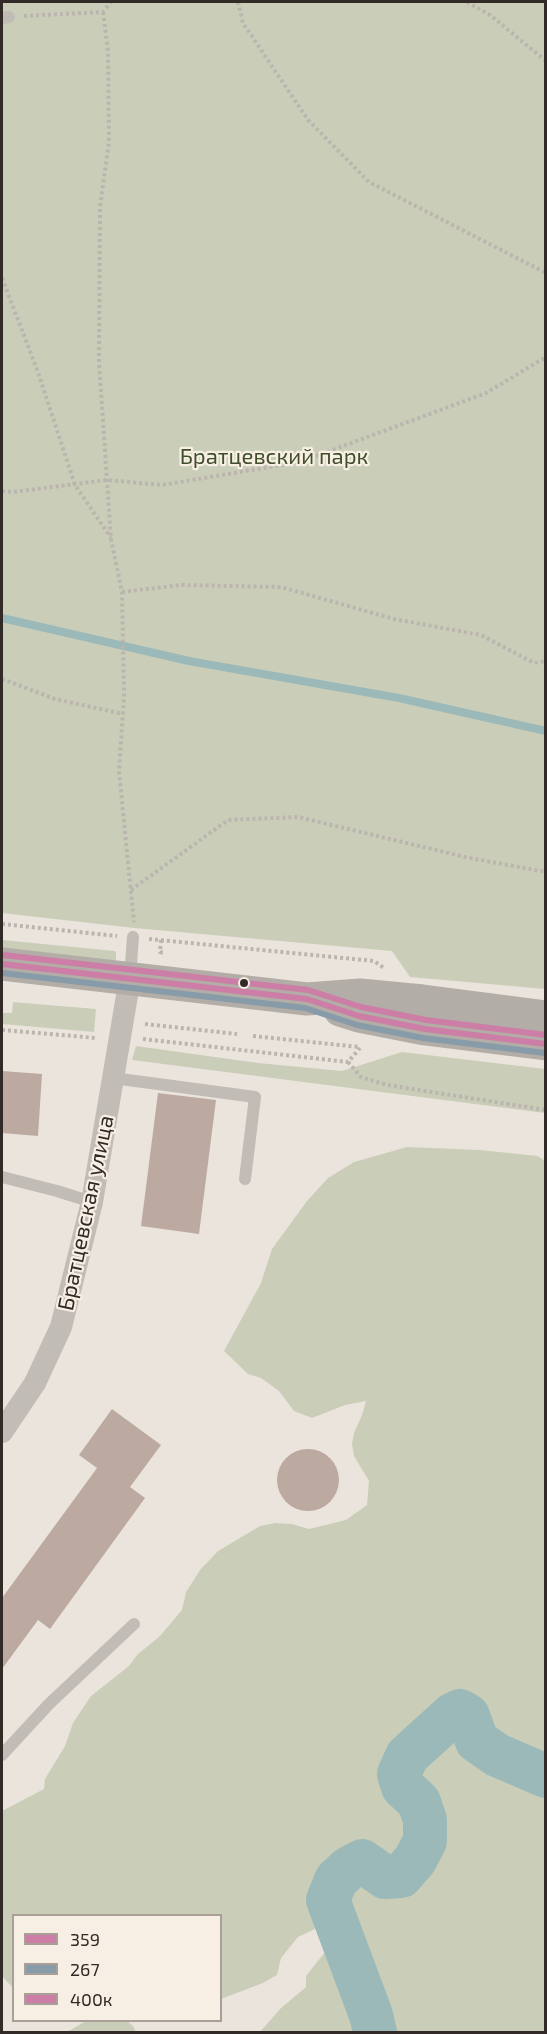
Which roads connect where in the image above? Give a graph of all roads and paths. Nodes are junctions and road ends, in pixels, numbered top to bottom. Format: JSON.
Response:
{"nodes":[{"id":1,"x":111,"y":2,"type":"edge"},
{"id":2,"x":238,"y":2,"type":"edge"},
{"id":3,"x":467,"y":2,"type":"edge"},
{"id":4,"x":103,"y":12,"type":"junction"},
{"id":5,"x":5,"y":18,"type":"edge"},
{"id":6,"x":546,"y":61,"type":"edge"},
{"id":7,"x":546,"y":273,"type":"edge"},
{"id":8,"x":2,"y":278,"type":"edge"},
{"id":9,"x":546,"y":357,"type":"edge"},
{"id":10,"x":107,"y":480,"type":"junction"},
{"id":11,"x":75,"y":485,"type":"junction"},
{"id":12,"x":2,"y":491,"type":"edge"},
{"id":13,"x":111,"y":539,"type":"junction"},
{"id":14,"x":122,"y":592,"type":"junction"},
{"id":15,"x":546,"y":661,"type":"edge"},
{"id":16,"x":2,"y":679,"type":"edge"},
{"id":17,"x":123,"y":714,"type":"junction"},
{"id":18,"x":546,"y":872,"type":"edge"},
{"id":19,"x":130,"y":890,"type":"junction"},
{"id":20,"x":2,"y":924,"type":"edge"},
{"id":21,"x":134,"y":937,"type":"junction"},
{"id":22,"x":161,"y":940,"type":"junction"},
{"id":23,"x":172,"y":954,"type":"dead end"},
{"id":24,"x":374,"y":961,"type":"dead end"},
{"id":25,"x":2,"y":964,"type":"edge"},
{"id":26,"x":130,"y":978,"type":"junction"},
{"id":27,"x":307,"y":999,"type":"junction"},
{"id":28,"x":546,"y":1017,"type":"edge"},
{"id":29,"x":159,"y":1025,"type":"dead end"},
{"id":30,"x":2,"y":1030,"type":"edge"},
{"id":31,"x":237,"y":1034,"type":"dead end"},
{"id":32,"x":253,"y":1036,"type":"dead end"},
{"id":33,"x":120,"y":1038,"type":"junction"},
{"id":34,"x":546,"y":1044,"type":"edge"},
{"id":35,"x":348,"y":1062,"type":"junction"},
{"id":36,"x":113,"y":1078,"type":"junction"},
{"id":37,"x":546,"y":1110,"type":"edge"},
{"id":38,"x":2,"y":1178,"type":"edge"},
{"id":39,"x":244,"y":1179,"type":"dead end"},
{"id":40,"x":92,"y":1202,"type":"junction"},
{"id":41,"x":2,"y":1432,"type":"edge"},
{"id":42,"x":134,"y":1624,"type":"dead end"},
{"id":43,"x":2,"y":1755,"type":"edge"}],
"edges":[{"from":1,"to":4,"type":"path"},
{"from":2,"to":7,"type":"path"},
{"from":3,"to":6,"type":"path"},
{"from":4,"to":5,"type":"path"},
{"from":4,"to":10,"type":"path"},
{"from":8,"to":11,"type":"path"},
{"from":9,"to":10,"type":"path"},
{"from":10,"to":11,"type":"path"},
{"from":10,"to":13,"type":"path"},
{"from":11,"to":12,"type":"path"},
{"from":11,"to":13,"type":"path"},
{"from":13,"to":14,"type":"path"},
{"from":14,"to":15,"type":"path"},
{"from":14,"to":17,"type":"path"},
{"from":16,"to":17,"type":"path"},
{"from":17,"to":19,"type":"path"},
{"from":18,"to":19,"type":"path"},
{"from":19,"to":21,"type":"path"},
{"from":20,"to":21,"type":"path"},
{"from":21,"to":22,"type":"path"},
{"from":21,"to":26,"type":"lane"},
{"from":22,"to":23,"type":"path"},
{"from":22,"to":24,"type":"path"},
{"from":25,"to":26,"type":"main road"},
{"from":26,"to":27,"type":"main road"},
{"from":26,"to":33,"type":"street","name":"Братцевская улица"},
{"from":27,"to":28,"type":"main road"},
{"from":27,"to":34,"type":"main road"},
{"from":29,"to":31,"type":"path"},
{"from":30,"to":33,"type":"path"},
{"from":32,"to":35,"type":"path"},
{"from":33,"to":35,"type":"path"},
{"from":33,"to":36,"type":"street","name":"Братцевская улица"},
{"from":35,"to":37,"type":"path"},
{"from":36,"to":39,"type":"lane"},
{"from":36,"to":40,"type":"street","name":"Братцевская улица"},
{"from":38,"to":40,"type":"lane"},
{"from":40,"to":41,"type":"street","name":"Братцевская улица"},
{"from":42,"to":43,"type":"lane"}]}
